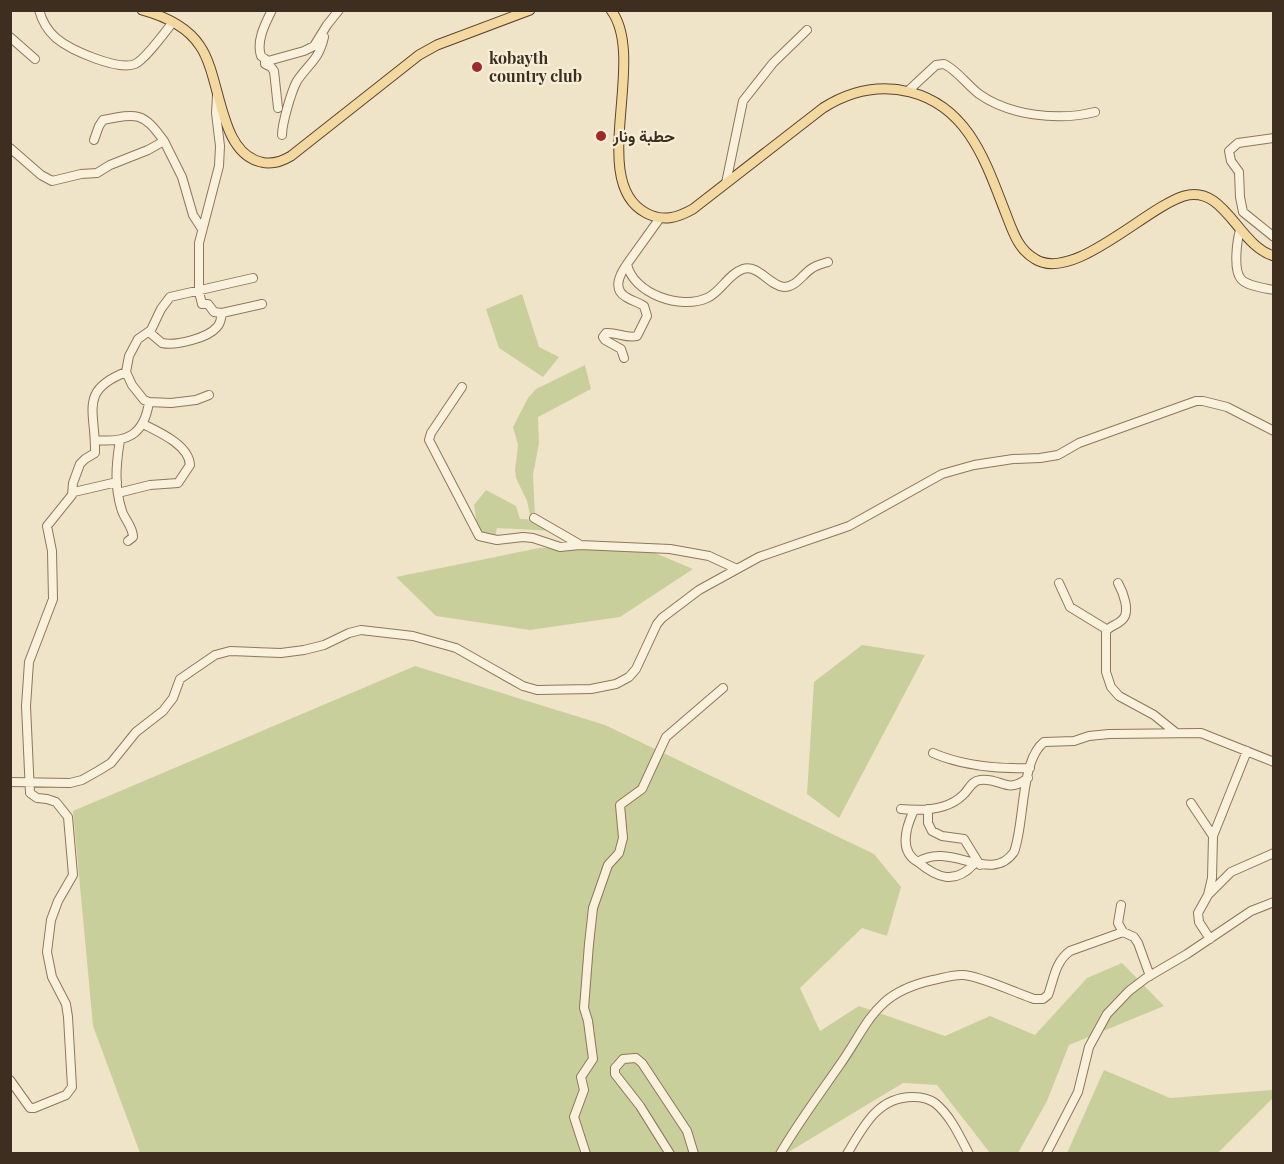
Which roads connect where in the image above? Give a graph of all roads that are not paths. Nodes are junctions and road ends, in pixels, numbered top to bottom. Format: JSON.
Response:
{"nodes":[{"id":1,"x":39,"y":10,"type":"edge"},
{"id":2,"x":142,"y":10,"type":"edge"},
{"id":3,"x":272,"y":10,"type":"edge"},
{"id":4,"x":339,"y":10,"type":"edge"},
{"id":5,"x":530,"y":10,"type":"edge"},
{"id":6,"x":611,"y":10,"type":"edge"},
{"id":7,"x":163,"y":14,"type":"edge"},
{"id":8,"x":173,"y":22,"type":"junction"},
{"id":9,"x":326,"y":27,"type":"junction"},
{"id":10,"x":807,"y":30,"type":"dead end"},
{"id":11,"x":10,"y":37,"type":"edge"},
{"id":12,"x":35,"y":59,"type":"dead end"},
{"id":13,"x":265,"y":60,"type":"junction"},
{"id":14,"x":908,"y":91,"type":"junction"},
{"id":15,"x":218,"y":92,"type":"junction"},
{"id":16,"x":278,"y":108,"type":"dead end"},
{"id":17,"x":1095,"y":112,"type":"dead end"},
{"id":18,"x":282,"y":135,"type":"dead end"},
{"id":19,"x":1274,"y":138,"type":"edge"},
{"id":20,"x":94,"y":140,"type":"dead end"},
{"id":21,"x":164,"y":141,"type":"junction"},
{"id":22,"x":10,"y":148,"type":"edge"},
{"id":23,"x":726,"y":183,"type":"junction"},
{"id":24,"x":660,"y":218,"type":"junction"},
{"id":25,"x":202,"y":229,"type":"junction"},
{"id":26,"x":1240,"y":230,"type":"junction"},
{"id":27,"x":1272,"y":235,"type":"edge"},
{"id":28,"x":1274,"y":255,"type":"edge"},
{"id":29,"x":828,"y":262,"type":"dead end"},
{"id":30,"x":627,"y":264,"type":"junction"},
{"id":31,"x":254,"y":278,"type":"dead end"},
{"id":32,"x":1274,"y":290,"type":"edge"},
{"id":33,"x":199,"y":292,"type":"junction"},
{"id":34,"x":262,"y":304,"type":"dead end"},
{"id":35,"x":222,"y":313,"type":"junction"},
{"id":36,"x":149,"y":332,"type":"junction"},
{"id":37,"x":624,"y":358,"type":"dead end"},
{"id":38,"x":126,"y":372,"type":"junction"},
{"id":39,"x":462,"y":387,"type":"dead end"},
{"id":40,"x":209,"y":396,"type":"dead end"},
{"id":41,"x":149,"y":402,"type":"junction"},
{"id":42,"x":143,"y":424,"type":"junction"},
{"id":43,"x":1274,"y":430,"type":"edge"},
{"id":44,"x":95,"y":440,"type":"junction"},
{"id":45,"x":120,"y":440,"type":"junction"},
{"id":46,"x":117,"y":482,"type":"junction"},
{"id":47,"x":74,"y":492,"type":"junction"},
{"id":48,"x":118,"y":493,"type":"junction"},
{"id":49,"x":534,"y":518,"type":"dead end"},
{"id":50,"x":128,"y":540,"type":"dead end"},
{"id":51,"x":580,"y":545,"type":"junction"},
{"id":52,"x":736,"y":569,"type":"junction"},
{"id":53,"x":1059,"y":583,"type":"dead end"},
{"id":54,"x":1118,"y":583,"type":"dead end"},
{"id":55,"x":1106,"y":629,"type":"junction"},
{"id":56,"x":723,"y":688,"type":"dead end"},
{"id":57,"x":1175,"y":732,"type":"junction"},
{"id":58,"x":1247,"y":751,"type":"junction"},
{"id":59,"x":933,"y":753,"type":"dead end"},
{"id":60,"x":1274,"y":762,"type":"edge"},
{"id":61,"x":1030,"y":768,"type":"junction"},
{"id":62,"x":1028,"y":778,"type":"junction"},
{"id":63,"x":30,"y":782,"type":"junction"},
{"id":64,"x":10,"y":783,"type":"edge"},
{"id":65,"x":1191,"y":803,"type":"dead end"},
{"id":66,"x":901,"y":809,"type":"dead end"},
{"id":67,"x":928,"y":809,"type":"junction"},
{"id":68,"x":914,"y":810,"type":"junction"},
{"id":69,"x":1213,"y":836,"type":"junction"},
{"id":70,"x":1274,"y":853,"type":"edge"},
{"id":71,"x":918,"y":862,"type":"junction"},
{"id":72,"x":977,"y":864,"type":"junction"},
{"id":73,"x":1208,"y":895,"type":"junction"},
{"id":74,"x":1274,"y":902,"type":"edge"},
{"id":75,"x":1122,"y":905,"type":"dead end"},
{"id":76,"x":1123,"y":932,"type":"junction"},
{"id":77,"x":1210,"y":939,"type":"junction"},
{"id":78,"x":1144,"y":955,"type":"junction"},
{"id":79,"x":1159,"y":970,"type":"junction"},
{"id":80,"x":1150,"y":976,"type":"junction"},
{"id":81,"x":10,"y":1080,"type":"edge"},
{"id":82,"x":1082,"y":1083,"type":"junction"},
{"id":83,"x":586,"y":1154,"type":"edge"},
{"id":84,"x":670,"y":1154,"type":"edge"},
{"id":85,"x":694,"y":1154,"type":"edge"},
{"id":86,"x":780,"y":1154,"type":"edge"},
{"id":87,"x":847,"y":1154,"type":"edge"},
{"id":88,"x":969,"y":1154,"type":"edge"},
{"id":89,"x":1046,"y":1154,"type":"edge"},
{"id":90,"x":1051,"y":1154,"type":"edge"}],
"edges":[{"from":1,"to":8,"type":"street"},
{"from":2,"to":7,"type":"main road"},
{"from":3,"to":13,"type":"street"},
{"from":4,"to":9,"type":"street"},
{"from":5,"to":15,"type":"main road"},
{"from":6,"to":24,"type":"main road"},
{"from":7,"to":8,"type":"main road"},
{"from":8,"to":15,"type":"main road"},
{"from":9,"to":13,"type":"street"},
{"from":9,"to":18,"type":"street"},
{"from":10,"to":23,"type":"street"},
{"from":11,"to":12,"type":"street"},
{"from":13,"to":16,"type":"street"},
{"from":14,"to":17,"type":"street"},
{"from":14,"to":23,"type":"main road"},
{"from":14,"to":26,"type":"main road"},
{"from":15,"to":25,"type":"street"},
{"from":19,"to":27,"type":"street"},
{"from":20,"to":21,"type":"street"},
{"from":21,"to":22,"type":"street"},
{"from":21,"to":25,"type":"street"},
{"from":23,"to":24,"type":"main road"},
{"from":24,"to":30,"type":"street"},
{"from":25,"to":33,"type":"street"},
{"from":26,"to":28,"type":"main road"},
{"from":26,"to":32,"type":"street"},
{"from":29,"to":30,"type":"street"},
{"from":30,"to":37,"type":"street"},
{"from":31,"to":33,"type":"street"},
{"from":33,"to":35,"type":"street"},
{"from":33,"to":36,"type":"street"},
{"from":34,"to":35,"type":"street"},
{"from":35,"to":36,"type":"street"},
{"from":36,"to":38,"type":"street"},
{"from":38,"to":41,"type":"street"},
{"from":38,"to":44,"type":"street"},
{"from":39,"to":51,"type":"street"},
{"from":40,"to":41,"type":"street"},
{"from":41,"to":42,"type":"street"},
{"from":42,"to":45,"type":"street"},
{"from":42,"to":48,"type":"street"},
{"from":43,"to":52,"type":"street"},
{"from":44,"to":45,"type":"street"},
{"from":44,"to":47,"type":"street"},
{"from":45,"to":46,"type":"street"},
{"from":46,"to":47,"type":"street"},
{"from":46,"to":48,"type":"street"},
{"from":47,"to":63,"type":"street"},
{"from":48,"to":50,"type":"street"},
{"from":49,"to":51,"type":"street"},
{"from":51,"to":52,"type":"street"},
{"from":52,"to":63,"type":"street"},
{"from":53,"to":55,"type":"street"},
{"from":54,"to":55,"type":"street"},
{"from":55,"to":57,"type":"street"},
{"from":56,"to":83,"type":"street"},
{"from":57,"to":58,"type":"street"},
{"from":57,"to":61,"type":"street"},
{"from":58,"to":60,"type":"street"},
{"from":58,"to":69,"type":"street"},
{"from":59,"to":61,"type":"street"},
{"from":61,"to":62,"type":"street"},
{"from":62,"to":67,"type":"street"},
{"from":62,"to":72,"type":"street"},
{"from":63,"to":64,"type":"street"},
{"from":63,"to":81,"type":"street"},
{"from":65,"to":69,"type":"street"},
{"from":66,"to":68,"type":"street"},
{"from":67,"to":68,"type":"street"},
{"from":67,"to":72,"type":"street"},
{"from":68,"to":71,"type":"street"},
{"from":69,"to":73,"type":"street"},
{"from":70,"to":73,"type":"street"},
{"from":71,"to":72,"type":"street"},
{"from":71,"to":72,"type":"street"},
{"from":73,"to":77,"type":"street"},
{"from":74,"to":77,"type":"street"},
{"from":75,"to":76,"type":"street"},
{"from":76,"to":78,"type":"street"},
{"from":76,"to":86,"type":"street"},
{"from":77,"to":79,"type":"street"},
{"from":78,"to":79,"type":"street"},
{"from":78,"to":80,"type":"street"},
{"from":79,"to":80,"type":"street"},
{"from":80,"to":82,"type":"street"},
{"from":82,"to":89,"type":"street"},
{"from":82,"to":90,"type":"street"},
{"from":84,"to":85,"type":"street"},
{"from":87,"to":88,"type":"street"}]}
